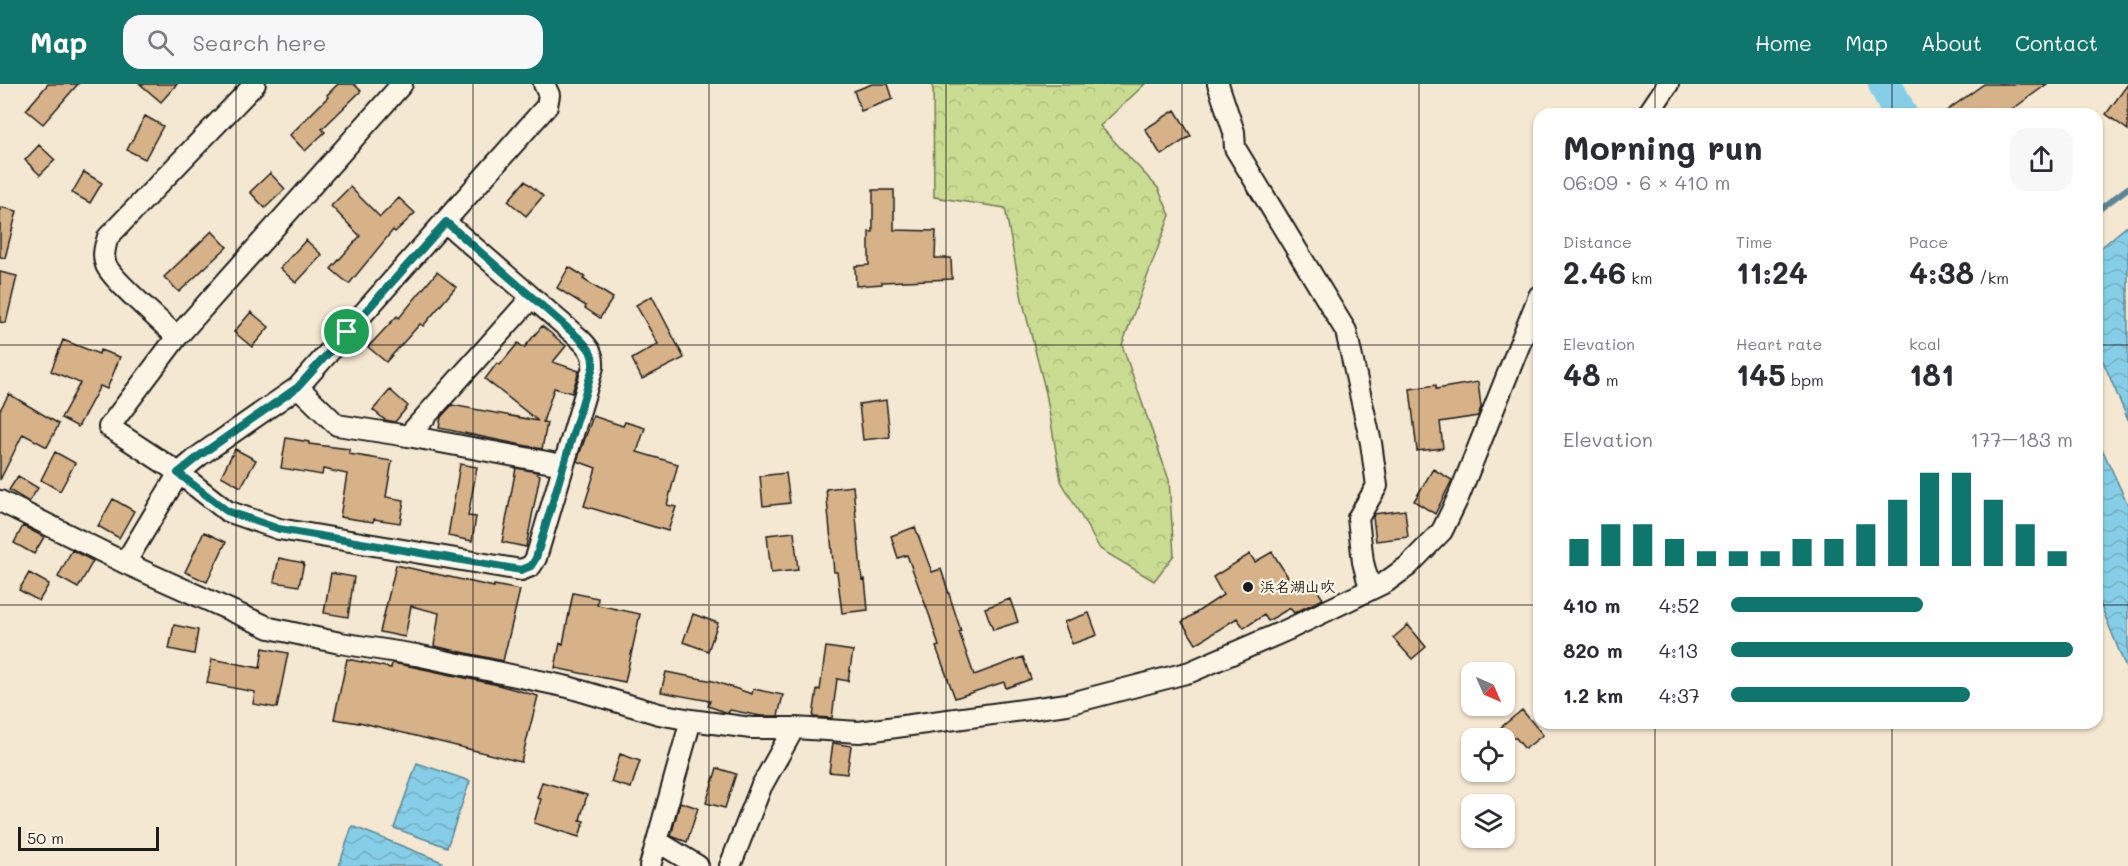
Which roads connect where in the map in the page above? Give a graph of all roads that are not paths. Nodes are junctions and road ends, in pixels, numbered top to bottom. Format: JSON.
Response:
{"nodes":[{"id":1,"x":255,"y":84,"type":"edge"},
{"id":2,"x":402,"y":84,"type":"edge"},
{"id":3,"x":544,"y":84,"type":"edge"},
{"id":4,"x":1218,"y":84,"type":"edge"},
{"id":5,"x":1668,"y":84,"type":"edge"},
{"id":6,"x":1652,"y":108,"type":"edge"},
{"id":7,"x":446,"y":222,"type":"junction"},
{"id":8,"x":531,"y":298,"type":"junction"},
{"id":9,"x":1533,"y":311,"type":"edge"},
{"id":10,"x":177,"y":337,"type":"junction"},
{"id":11,"x":298,"y":387,"type":"junction"},
{"id":12,"x":408,"y":436,"type":"junction"},
{"id":13,"x":563,"y":465,"type":"junction"},
{"id":14,"x":178,"y":473,"type":"junction"},
{"id":15,"x":0,"y":501,"type":"edge"},
{"id":16,"x":125,"y":563,"type":"junction"},
{"id":17,"x":1370,"y":589,"type":"junction"},
{"id":18,"x":691,"y":720,"type":"junction"},
{"id":19,"x":794,"y":728,"type":"junction"},
{"id":20,"x":657,"y":841,"type":"junction"},
{"id":21,"x":650,"y":866,"type":"edge"},
{"id":22,"x":698,"y":866,"type":"edge"},
{"id":23,"x":730,"y":866,"type":"edge"}],
"edges":[{"from":1,"to":10,"type":"street"},
{"from":2,"to":10,"type":"street"},
{"from":3,"to":7,"type":"street"},
{"from":4,"to":17,"type":"street"},
{"from":5,"to":6,"type":"street"},
{"from":7,"to":8,"type":"street"},
{"from":7,"to":11,"type":"street"},
{"from":8,"to":12,"type":"street"},
{"from":8,"to":13,"type":"street"},
{"from":9,"to":17,"type":"street"},
{"from":10,"to":14,"type":"street"},
{"from":11,"to":12,"type":"street"},
{"from":11,"to":14,"type":"street"},
{"from":12,"to":13,"type":"street"},
{"from":13,"to":14,"type":"street"},
{"from":14,"to":16,"type":"street"},
{"from":15,"to":16,"type":"street"},
{"from":16,"to":18,"type":"street"},
{"from":17,"to":19,"type":"street"},
{"from":18,"to":19,"type":"street"},
{"from":18,"to":20,"type":"street"},
{"from":19,"to":23,"type":"street"},
{"from":20,"to":21,"type":"street"},
{"from":20,"to":22,"type":"street"}]}
